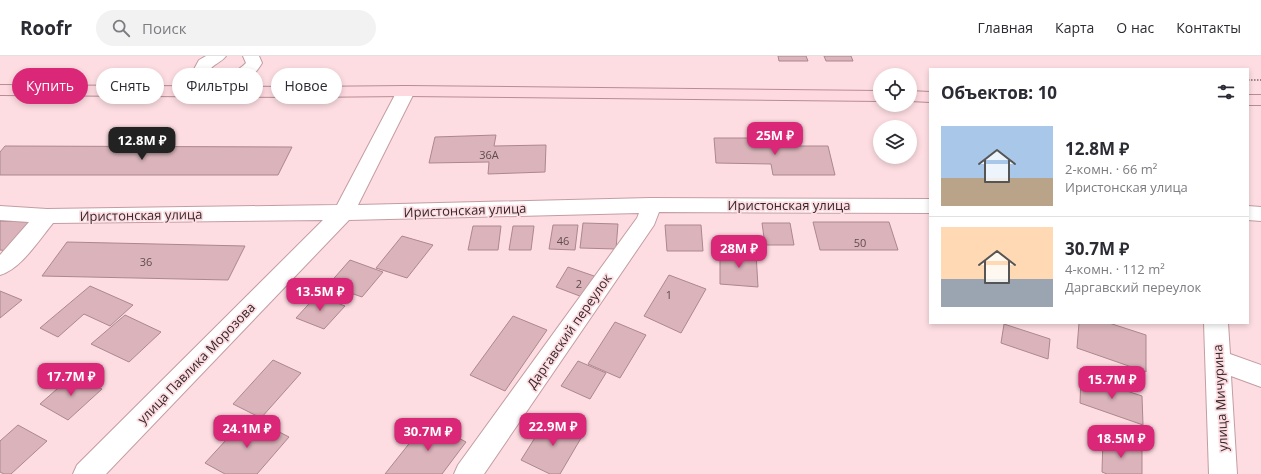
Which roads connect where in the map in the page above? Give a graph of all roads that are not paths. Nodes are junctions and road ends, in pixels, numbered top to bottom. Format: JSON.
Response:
{"nodes":[{"id":1,"x":218,"y":56,"type":"edge"},
{"id":2,"x":251,"y":56,"type":"edge"},
{"id":3,"x":203,"y":68,"type":"edge"},
{"id":4,"x":250,"y":68,"type":"edge"},
{"id":5,"x":172,"y":87,"type":"edge"},
{"id":6,"x":263,"y":87,"type":"edge"},
{"id":7,"x":0,"y":90,"type":"edge"},
{"id":8,"x":406,"y":91,"type":"junction"},
{"id":9,"x":873,"y":96,"type":"edge"},
{"id":10,"x":917,"y":96,"type":"edge"},
{"id":11,"x":929,"y":97,"type":"edge"},
{"id":12,"x":1249,"y":100,"type":"edge"},
{"id":13,"x":1261,"y":100,"type":"edge"},
{"id":14,"x":650,"y":205,"type":"junction"},
{"id":15,"x":929,"y":206,"type":"edge"},
{"id":16,"x":344,"y":212,"type":"junction"},
{"id":17,"x":0,"y":213,"type":"edge"},
{"id":18,"x":1249,"y":213,"type":"edge"},
{"id":19,"x":1261,"y":214,"type":"edge"},
{"id":20,"x":47,"y":216,"type":"junction"},
{"id":21,"x":0,"y":267,"type":"edge"},
{"id":22,"x":1216,"y":324,"type":"edge"},
{"id":23,"x":1218,"y":360,"type":"junction"},
{"id":24,"x":1261,"y":376,"type":"edge"},
{"id":25,"x":87,"y":474,"type":"edge"},
{"id":26,"x":468,"y":474,"type":"edge"},
{"id":27,"x":1223,"y":474,"type":"edge"}],
"edges":[{"from":1,"to":3,"type":"street"},
{"from":2,"to":4,"type":"street"},
{"from":5,"to":7,"type":"main road"},
{"from":6,"to":8,"type":"main road"},
{"from":8,"to":9,"type":"main road"},
{"from":8,"to":16,"type":"street","name":"улица Павлика Морозова"},
{"from":10,"to":11,"type":"main road"},
{"from":12,"to":13,"type":"main road"},
{"from":14,"to":15,"type":"street","name":"Иристонская улица"},
{"from":14,"to":16,"type":"street","name":"Иристонская улица"},
{"from":14,"to":26,"type":"street","name":"Даргавский переулок"},
{"from":16,"to":20,"type":"street","name":"Иристонская улица"},
{"from":16,"to":25,"type":"street","name":"улица Павлика Морозова"},
{"from":17,"to":20,"type":"street","name":"Иристонская улица"},
{"from":18,"to":19,"type":"street"},
{"from":20,"to":21,"type":"street"},
{"from":22,"to":23,"type":"street","name":"улица Мичурина"},
{"from":23,"to":24,"type":"street"},
{"from":23,"to":27,"type":"street","name":"улица Мичурина"}]}
